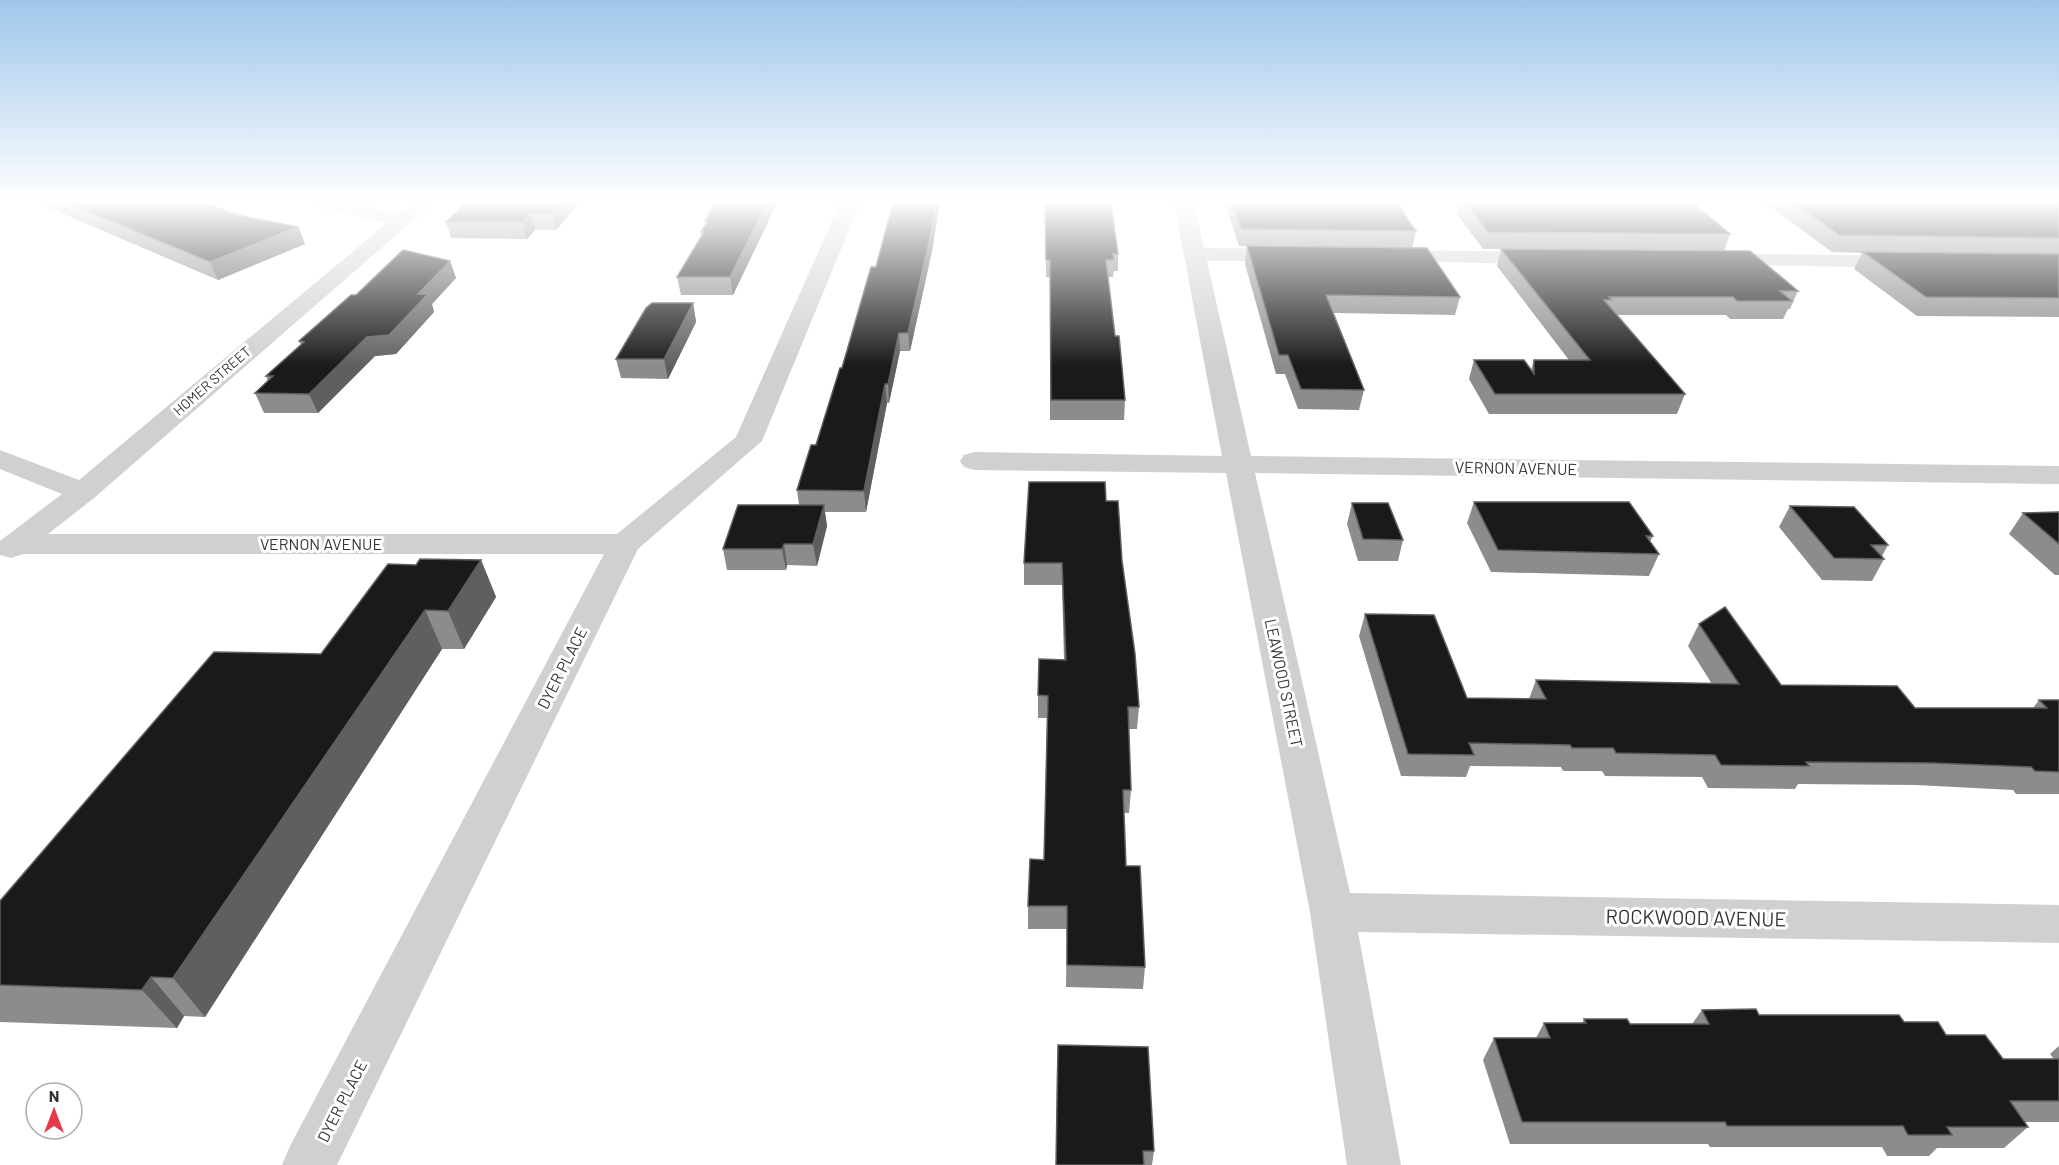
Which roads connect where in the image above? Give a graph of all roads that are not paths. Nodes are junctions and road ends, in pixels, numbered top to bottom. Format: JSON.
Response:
{"nodes":[{"id":1,"x":357,"y":257,"type":"edge"},
{"id":2,"x":826,"y":257,"type":"edge"},
{"id":3,"x":1196,"y":257,"type":"edge"},
{"id":4,"x":1502,"y":257,"type":"edge"},
{"id":5,"x":1562,"y":258,"type":"edge"},
{"id":6,"x":1692,"y":259,"type":"edge"},
{"id":7,"x":1929,"y":262,"type":"edge"},
{"id":8,"x":0,"y":459,"type":"edge"},
{"id":9,"x":974,"y":461,"type":"dead end"},
{"id":10,"x":1238,"y":464,"type":"junction"},
{"id":11,"x":2059,"y":475,"type":"edge"},
{"id":12,"x":83,"y":492,"type":"junction"},
{"id":13,"x":626,"y":544,"type":"junction"},
{"id":14,"x":8,"y":550,"type":"edge"},
{"id":15,"x":1332,"y":912,"type":"junction"},
{"id":16,"x":2059,"y":924,"type":"edge"},
{"id":17,"x":309,"y":1165,"type":"edge"},
{"id":18,"x":1374,"y":1165,"type":"edge"}],
"edges":[{"from":1,"to":12,"type":"street","name":"HOMER STREET"},
{"from":2,"to":13,"type":"street","name":"DYER PLACE"},
{"from":3,"to":10,"type":"street","name":"LEAWOOD STREET"},
{"from":4,"to":5,"type":"street"},
{"from":6,"to":7,"type":"street"},
{"from":8,"to":12,"type":"street"},
{"from":9,"to":10,"type":"street","name":"VERNON AVENUE"},
{"from":10,"to":11,"type":"street","name":"VERNON AVENUE"},
{"from":10,"to":15,"type":"street","name":"LEAWOOD STREET"},
{"from":12,"to":14,"type":"street","name":"HOMER STREET"},
{"from":13,"to":14,"type":"street","name":"VERNON AVENUE"},
{"from":13,"to":17,"type":"street","name":"DYER PLACE"},
{"from":15,"to":16,"type":"street","name":"ROCKWOOD AVENUE"},
{"from":15,"to":18,"type":"street","name":"LEAWOOD STREET"}]}
